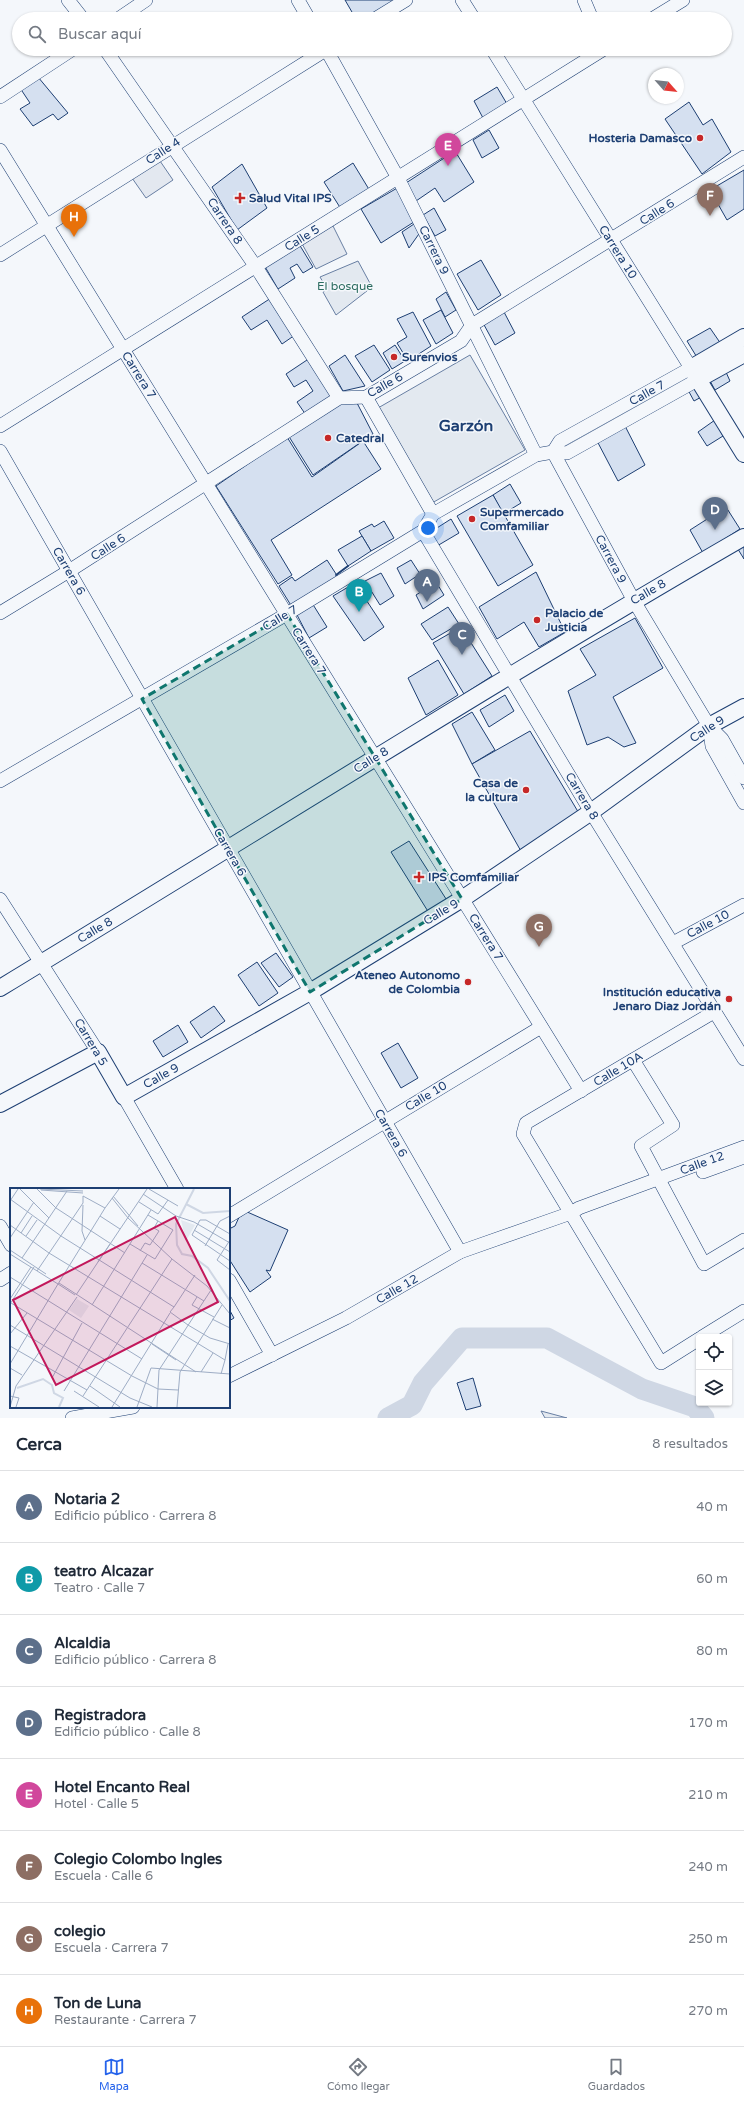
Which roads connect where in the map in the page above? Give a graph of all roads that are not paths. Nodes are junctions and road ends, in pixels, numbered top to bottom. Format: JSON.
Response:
{"nodes":[{"id":1,"x":68,"y":0,"type":"edge"},
{"id":2,"x":146,"y":0,"type":"edge"},
{"id":3,"x":298,"y":0,"type":"edge"},
{"id":4,"x":406,"y":0,"type":"edge"},
{"id":5,"x":462,"y":0,"type":"edge"},
{"id":6,"x":584,"y":0,"type":"edge"},
{"id":7,"x":683,"y":0,"type":"edge"},
{"id":8,"x":77,"y":12,"type":"edge"},
{"id":9,"x":128,"y":12,"type":"edge"},
{"id":10,"x":305,"y":12,"type":"edge"},
{"id":11,"x":386,"y":12,"type":"edge"},
{"id":12,"x":470,"y":12,"type":"edge"},
{"id":13,"x":589,"y":12,"type":"edge"},
{"id":14,"x":663,"y":12,"type":"edge"},
{"id":15,"x":62,"y":56,"type":"edge"},
{"id":16,"x":110,"y":56,"type":"edge"},
{"id":17,"x":315,"y":56,"type":"edge"},
{"id":18,"x":330,"y":56,"type":"edge"},
{"id":19,"x":496,"y":56,"type":"edge"},
{"id":20,"x":593,"y":56,"type":"edge"},
{"id":21,"x":0,"y":97,"type":"edge"},
{"id":22,"x":524,"y":100,"type":"junction"},
{"id":23,"x":173,"y":145,"type":"junction"},
{"id":24,"x":0,"y":150,"type":"edge"},
{"id":25,"x":744,"y":157,"type":"edge"},
{"id":26,"x":398,"y":178,"type":"junction"},
{"id":27,"x":47,"y":226,"type":"junction"},
{"id":28,"x":611,"y":240,"type":"junction"},
{"id":29,"x":0,"y":255,"type":"edge"},
{"id":30,"x":256,"y":267,"type":"junction"},
{"id":31,"x":472,"y":325,"type":"junction"},
{"id":32,"x":744,"y":337,"type":"edge"},
{"id":33,"x":124,"y":350,"type":"junction"},
{"id":34,"x":744,"y":354,"type":"edge"},
{"id":35,"x":695,"y":374,"type":"junction"},
{"id":36,"x":366,"y":397,"type":"junction"},
{"id":37,"x":339,"y":398,"type":"junction"},
{"id":38,"x":0,"y":426,"type":"edge"},
{"id":39,"x":0,"y":451,"type":"edge"},
{"id":40,"x":554,"y":452,"type":"junction"},
{"id":41,"x":744,"y":454,"type":"edge"},
{"id":42,"x":536,"y":455,"type":"junction"},
{"id":43,"x":206,"y":484,"type":"junction"},
{"id":44,"x":433,"y":514,"type":"junction"},
{"id":45,"x":423,"y":532,"type":"junction"},
{"id":46,"x":744,"y":537,"type":"edge"},
{"id":47,"x":69,"y":571,"type":"junction"},
{"id":48,"x":634,"y":600,"type":"junction"},
{"id":49,"x":0,"y":613,"type":"edge"},
{"id":50,"x":287,"y":614,"type":"junction"},
{"id":51,"x":509,"y":676,"type":"junction"},
{"id":52,"x":142,"y":698,"type":"junction"},
{"id":53,"x":744,"y":707,"type":"edge"},
{"id":54,"x":709,"y":726,"type":"junction"},
{"id":55,"x":375,"y":757,"type":"junction"},
{"id":56,"x":744,"y":778,"type":"edge"},
{"id":57,"x":0,"y":781,"type":"edge"},
{"id":58,"x":740,"y":787,"type":"edge"},
{"id":59,"x":744,"y":803,"type":"edge"},
{"id":60,"x":591,"y":812,"type":"junction"},
{"id":61,"x":228,"y":849,"type":"junction"},
{"id":62,"x":0,"y":899,"type":"edge"},
{"id":63,"x":462,"y":899,"type":"junction"},
{"id":64,"x":744,"y":904,"type":"edge"},
{"id":65,"x":672,"y":943,"type":"junction"},
{"id":66,"x":42,"y":963,"type":"junction"},
{"id":67,"x":0,"y":988,"type":"edge"},
{"id":68,"x":310,"y":992,"type":"junction"},
{"id":69,"x":714,"y":1012,"type":"junction"},
{"id":70,"x":541,"y":1027,"type":"junction"},
{"id":71,"x":98,"y":1052,"type":"junction"},
{"id":72,"x":744,"y":1059,"type":"edge"},
{"id":73,"x":633,"y":1060,"type":"junction"},
{"id":74,"x":581,"y":1091,"type":"junction"},
{"id":75,"x":124,"y":1097,"type":"junction"},
{"id":76,"x":0,"y":1104,"type":"edge"},
{"id":77,"x":384,"y":1121,"type":"junction"},
{"id":78,"x":744,"y":1147,"type":"edge"},
{"id":79,"x":744,"y":1157,"type":"edge"},
{"id":80,"x":660,"y":1183,"type":"junction"},
{"id":81,"x":176,"y":1188,"type":"edge"},
{"id":82,"x":571,"y":1214,"type":"junction"},
{"id":83,"x":230,"y":1215,"type":"edge"},
{"id":84,"x":0,"y":1226,"type":"edge"},
{"id":85,"x":744,"y":1240,"type":"edge"},
{"id":86,"x":10,"y":1243,"type":"edge"},
{"id":87,"x":460,"y":1252,"type":"junction"},
{"id":88,"x":10,"y":1274,"type":"edge"},
{"id":89,"x":0,"y":1280,"type":"edge"},
{"id":90,"x":230,"y":1282,"type":"edge"},
{"id":91,"x":744,"y":1311,"type":"edge"},
{"id":92,"x":707,"y":1334,"type":"edge"},
{"id":93,"x":696,"y":1341,"type":"edge"},
{"id":94,"x":272,"y":1355,"type":"junction"},
{"id":95,"x":230,"y":1376,"type":"edge"},
{"id":96,"x":124,"y":1408,"type":"edge"},
{"id":97,"x":105,"y":1410,"type":"edge"},
{"id":98,"x":72,"y":1418,"type":"edge"}],
"edges":[{"from":1,"to":8,"type":"street"},
{"from":2,"to":9,"type":"street"},
{"from":3,"to":10,"type":"street"},
{"from":4,"to":11,"type":"street"},
{"from":5,"to":12,"type":"street"},
{"from":6,"to":13,"type":"street"},
{"from":7,"to":14,"type":"street"},
{"from":15,"to":21,"type":"street"},
{"from":16,"to":23,"type":"street","name":"Carrera 8"},
{"from":17,"to":23,"type":"street","name":"Calle 4"},
{"from":18,"to":26,"type":"street","name":"Carrera 9"},
{"from":19,"to":22,"type":"street","name":"Carrera 10"},
{"from":20,"to":22,"type":"street","name":"Calle 5"},
{"from":22,"to":26,"type":"street","name":"Calle 5"},
{"from":22,"to":28,"type":"street","name":"Carrera 10"},
{"from":23,"to":27,"type":"street","name":"Calle 4"},
{"from":23,"to":30,"type":"street","name":"Carrera 8"},
{"from":24,"to":27,"type":"street","name":"Carrera 7"},
{"from":25,"to":28,"type":"street","name":"Calle 6"},
{"from":26,"to":30,"type":"street","name":"Calle 5"},
{"from":26,"to":31,"type":"street","name":"Carrera 9"},
{"from":27,"to":29,"type":"street","name":"Calle 4"},
{"from":27,"to":33,"type":"street","name":"Carrera 7"},
{"from":28,"to":31,"type":"street","name":"Calle 6"},
{"from":28,"to":35,"type":"street","name":"Carrera 10"},
{"from":30,"to":33,"type":"street","name":"Calle 5"},
{"from":30,"to":37,"type":"street","name":"Carrera 8"},
{"from":31,"to":36,"type":"street","name":"Calle 6"},
{"from":31,"to":42,"type":"street","name":"Carrera 9"},
{"from":32,"to":35,"type":"main road","name":"Calle 7"},
{"from":33,"to":38,"type":"street","name":"Calle 5"},
{"from":33,"to":43,"type":"street","name":"Carrera 7"},
{"from":34,"to":35,"type":"main road","name":"Calle 7"},
{"from":35,"to":40,"type":"street","name":"Calle 7"},
{"from":35,"to":41,"type":"main road","name":"Carrera 10"},
{"from":36,"to":37,"type":"street","name":"Calle 6"},
{"from":36,"to":44,"type":"street"},
{"from":37,"to":43,"type":"street","name":"Calle 6"},
{"from":39,"to":47,"type":"street","name":"Carrera 6"},
{"from":40,"to":42,"type":"street"},
{"from":40,"to":48,"type":"street","name":"Carrera 9"},
{"from":42,"to":44,"type":"street"},
{"from":43,"to":47,"type":"street","name":"Calle 6"},
{"from":43,"to":50,"type":"street","name":"Carrera 7"},
{"from":44,"to":45,"type":"street","name":"Calle 7"},
{"from":45,"to":50,"type":"street","name":"Calle 7"},
{"from":45,"to":51,"type":"street","name":"Carrera 8"},
{"from":46,"to":48,"type":"main road","name":"Calle 8"},
{"from":47,"to":49,"type":"street","name":"Calle 6"},
{"from":47,"to":52,"type":"street","name":"Carrera 6"},
{"from":48,"to":51,"type":"main road","name":"Calle 8"},
{"from":48,"to":54,"type":"street","name":"Carrera 9"},
{"from":50,"to":52,"type":"street","name":"Calle 7"},
{"from":50,"to":55,"type":"street","name":"Carrera 7"},
{"from":51,"to":55,"type":"main road","name":"Calle 8"},
{"from":51,"to":60,"type":"street","name":"Carrera 8"},
{"from":52,"to":57,"type":"street","name":"Calle 7"},
{"from":52,"to":61,"type":"street","name":"Carrera 6"},
{"from":53,"to":54,"type":"main road","name":"Calle 9"},
{"from":54,"to":56,"type":"street","name":"Carrera 9"},
{"from":54,"to":58,"type":"street","name":"Carrera 9"},
{"from":54,"to":60,"type":"main road","name":"Calle 9"},
{"from":55,"to":61,"type":"main road","name":"Calle 8"},
{"from":55,"to":63,"type":"street","name":"Carrera 7"},
{"from":58,"to":59,"type":"street","name":"Carrera 9"},
{"from":60,"to":63,"type":"main road","name":"Calle 9"},
{"from":60,"to":65,"type":"street","name":"Carrera 8"},
{"from":61,"to":66,"type":"main road","name":"Calle 8"},
{"from":61,"to":68,"type":"street","name":"Carrera 6"},
{"from":62,"to":66,"type":"street","name":"Carrera 5"},
{"from":63,"to":68,"type":"main road","name":"Calle 9"},
{"from":63,"to":70,"type":"street","name":"Carrera 7"},
{"from":64,"to":65,"type":"street","name":"Calle 10"},
{"from":65,"to":69,"type":"street","name":"Carrera 8"},
{"from":66,"to":67,"type":"main road","name":"Calle 8"},
{"from":66,"to":71,"type":"street","name":"Carrera 5"},
{"from":68,"to":75,"type":"main road","name":"Calle 9"},
{"from":68,"to":77,"type":"street","name":"Carrera 6"},
{"from":69,"to":72,"type":"street","name":"Carrera 8"},
{"from":69,"to":73,"type":"street","name":"Calle 10A"},
{"from":70,"to":74,"type":"street","name":"Carrera 7"},
{"from":70,"to":77,"type":"street","name":"Calle 10"},
{"from":71,"to":75,"type":"main road","name":"Carrera 5"},
{"from":71,"to":76,"type":"main road"},
{"from":73,"to":74,"type":"street","name":"Calle 10A"},
{"from":73,"to":80,"type":"street"},
{"from":74,"to":82,"type":"street","name":"Calle 10A"},
{"from":75,"to":81,"type":"street","name":"Carrera 5"},
{"from":77,"to":83,"type":"street","name":"Calle 10"},
{"from":77,"to":87,"type":"street","name":"Carrera 6"},
{"from":78,"to":80,"type":"street","name":"Calle 12"},
{"from":79,"to":80,"type":"street","name":"Calle 12"},
{"from":80,"to":82,"type":"street","name":"Calle 12"},
{"from":80,"to":85,"type":"street"},
{"from":82,"to":87,"type":"street","name":"Calle 12"},
{"from":82,"to":93,"type":"street"},
{"from":84,"to":86,"type":"street"},
{"from":87,"to":94,"type":"street","name":"Calle 12"},
{"from":88,"to":89,"type":"street"},
{"from":90,"to":94,"type":"street"},
{"from":91,"to":92,"type":"street"},
{"from":94,"to":95,"type":"street","name":"Calle 12"},
{"from":96,"to":97,"type":"street"},
{"from":97,"to":98,"type":"street"}]}
